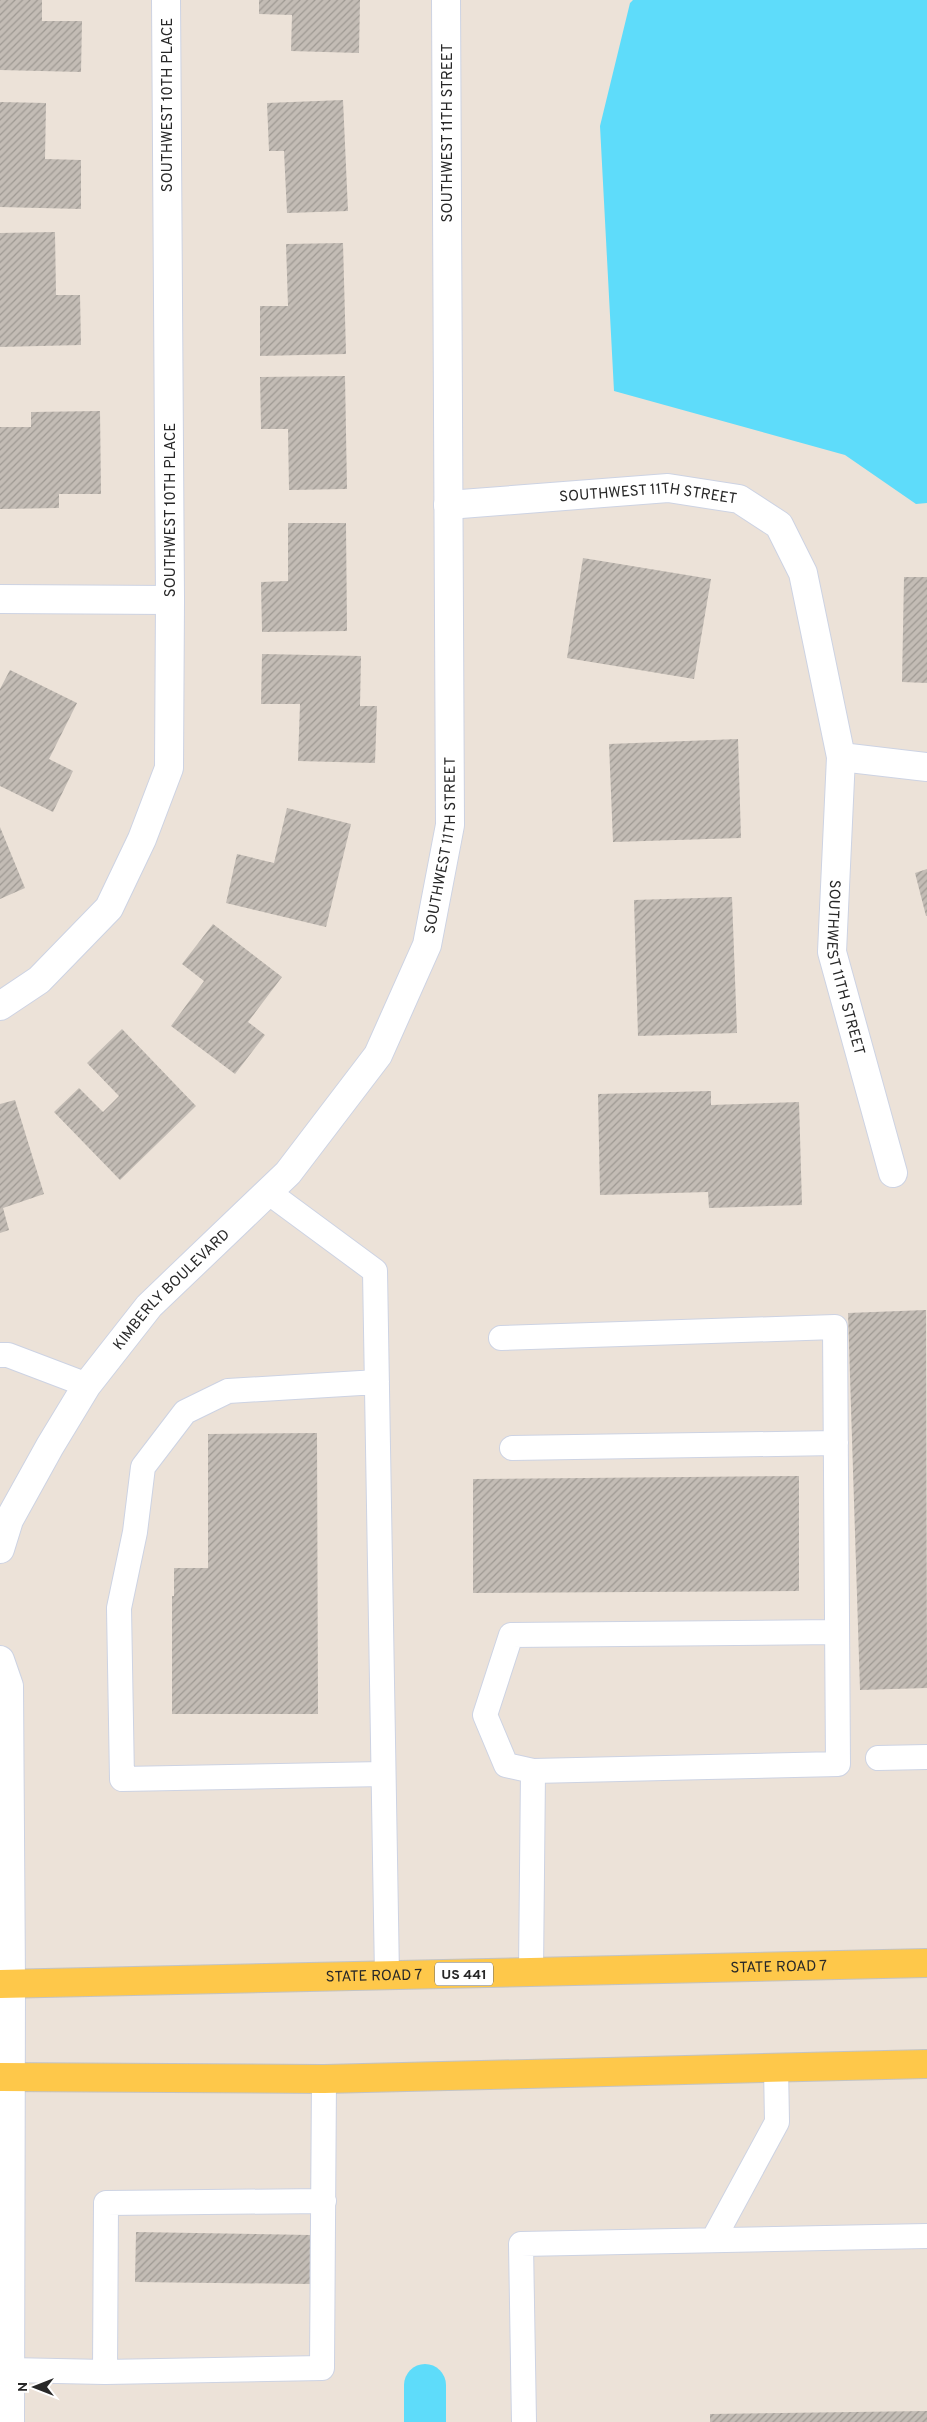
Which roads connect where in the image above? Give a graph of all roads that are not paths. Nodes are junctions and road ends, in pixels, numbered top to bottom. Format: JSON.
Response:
{"nodes":[{"id":1,"x":166,"y":0,"type":"edge"},
{"id":2,"x":446,"y":0,"type":"edge"},
{"id":3,"x":448,"y":505,"type":"junction"},
{"id":4,"x":0,"y":599,"type":"edge"},
{"id":5,"x":170,"y":600,"type":"junction"},
{"id":6,"x":841,"y":757,"type":"junction"},
{"id":7,"x":927,"y":767,"type":"edge"},
{"id":8,"x":0,"y":1006,"type":"edge"},
{"id":9,"x":378,"y":1054,"type":"joint"},
{"id":10,"x":893,"y":1173,"type":"dead end"},
{"id":11,"x":268,"y":1192,"type":"junction"},
{"id":12,"x":502,"y":1338,"type":"dead end"},
{"id":13,"x":0,"y":1355,"type":"edge"},
{"id":14,"x":377,"y":1382,"type":"junction"},
{"id":15,"x":87,"y":1385,"type":"junction"},
{"id":16,"x":836,"y":1443,"type":"junction"},
{"id":17,"x":512,"y":1448,"type":"dead end"},
{"id":18,"x":0,"y":1548,"type":"edge"},
{"id":19,"x":837,"y":1632,"type":"junction"},
{"id":20,"x":0,"y":1660,"type":"edge"},
{"id":21,"x":927,"y":1757,"type":"edge"},
{"id":22,"x":878,"y":1758,"type":"dead end"},
{"id":23,"x":533,"y":1771,"type":"junction"},
{"id":24,"x":383,"y":1774,"type":"junction"},
{"id":25,"x":927,"y":1963,"type":"edge"},
{"id":26,"x":531,"y":1972,"type":"junction"},
{"id":27,"x":387,"y":1976,"type":"junction"},
{"id":28,"x":6,"y":1984,"type":"edge"},
{"id":29,"x":927,"y":2064,"type":"edge"},
{"id":30,"x":776,"y":2067,"type":"junction"},
{"id":31,"x":6,"y":2077,"type":"edge"},
{"id":32,"x":324,"y":2079,"type":"junction"},
{"id":33,"x":324,"y":2201,"type":"junction"},
{"id":34,"x":927,"y":2236,"type":"edge"},
{"id":35,"x":713,"y":2240,"type":"junction"},
{"id":36,"x":9,"y":2370,"type":"junction"},
{"id":37,"x":105,"y":2372,"type":"junction"},
{"id":38,"x":10,"y":2422,"type":"edge"},
{"id":39,"x":524,"y":2422,"type":"edge"}],
"edges":[{"from":1,"to":5,"type":"street","name":"SOUTHWEST 10TH PLACE"},
{"from":2,"to":3,"type":"street","name":"SOUTHWEST 11TH STREET"},
{"from":3,"to":6,"type":"street","name":"SOUTHWEST 11TH STREET"},
{"from":3,"to":9,"type":"street","name":"SOUTHWEST 11TH STREET"},
{"from":4,"to":5,"type":"street"},
{"from":5,"to":8,"type":"street","name":"SOUTHWEST 10TH PLACE"},
{"from":6,"to":7,"type":"street"},
{"from":6,"to":10,"type":"street","name":"SOUTHWEST 11TH STREET"},
{"from":9,"to":11,"type":"street","name":"KIMBERLY BOULEVARD"},
{"from":11,"to":14,"type":"lane"},
{"from":11,"to":15,"type":"street","name":"KIMBERLY BOULEVARD"},
{"from":12,"to":16,"type":"lane"},
{"from":13,"to":15,"type":"lane"},
{"from":14,"to":24,"type":"lane"},
{"from":14,"to":24,"type":"lane"},
{"from":15,"to":18,"type":"street","name":"KIMBERLY BOULEVARD"},
{"from":16,"to":17,"type":"lane"},
{"from":16,"to":19,"type":"lane"},
{"from":19,"to":23,"type":"lane"},
{"from":19,"to":23,"type":"lane"},
{"from":20,"to":28,"type":"street"},
{"from":21,"to":22,"type":"lane"},
{"from":23,"to":26,"type":"lane"},
{"from":24,"to":27,"type":"lane"},
{"from":25,"to":26,"type":"main road","name":"STATE ROAD 7","number":"US 441"},
{"from":26,"to":27,"type":"main road","name":"STATE ROAD 7","number":"US 441"},
{"from":27,"to":28,"type":"main road","name":"STATE ROAD 7","number":"US 441"},
{"from":28,"to":31,"type":"street"},
{"from":29,"to":30,"type":"main road"},
{"from":30,"to":32,"type":"main road"},
{"from":30,"to":35,"type":"lane"},
{"from":31,"to":32,"type":"main road"},
{"from":31,"to":36,"type":"street"},
{"from":32,"to":33,"type":"lane"},
{"from":33,"to":37,"type":"lane"},
{"from":33,"to":37,"type":"lane"},
{"from":34,"to":35,"type":"lane"},
{"from":35,"to":39,"type":"lane"},
{"from":36,"to":37,"type":"lane"},
{"from":36,"to":38,"type":"street"}]}
